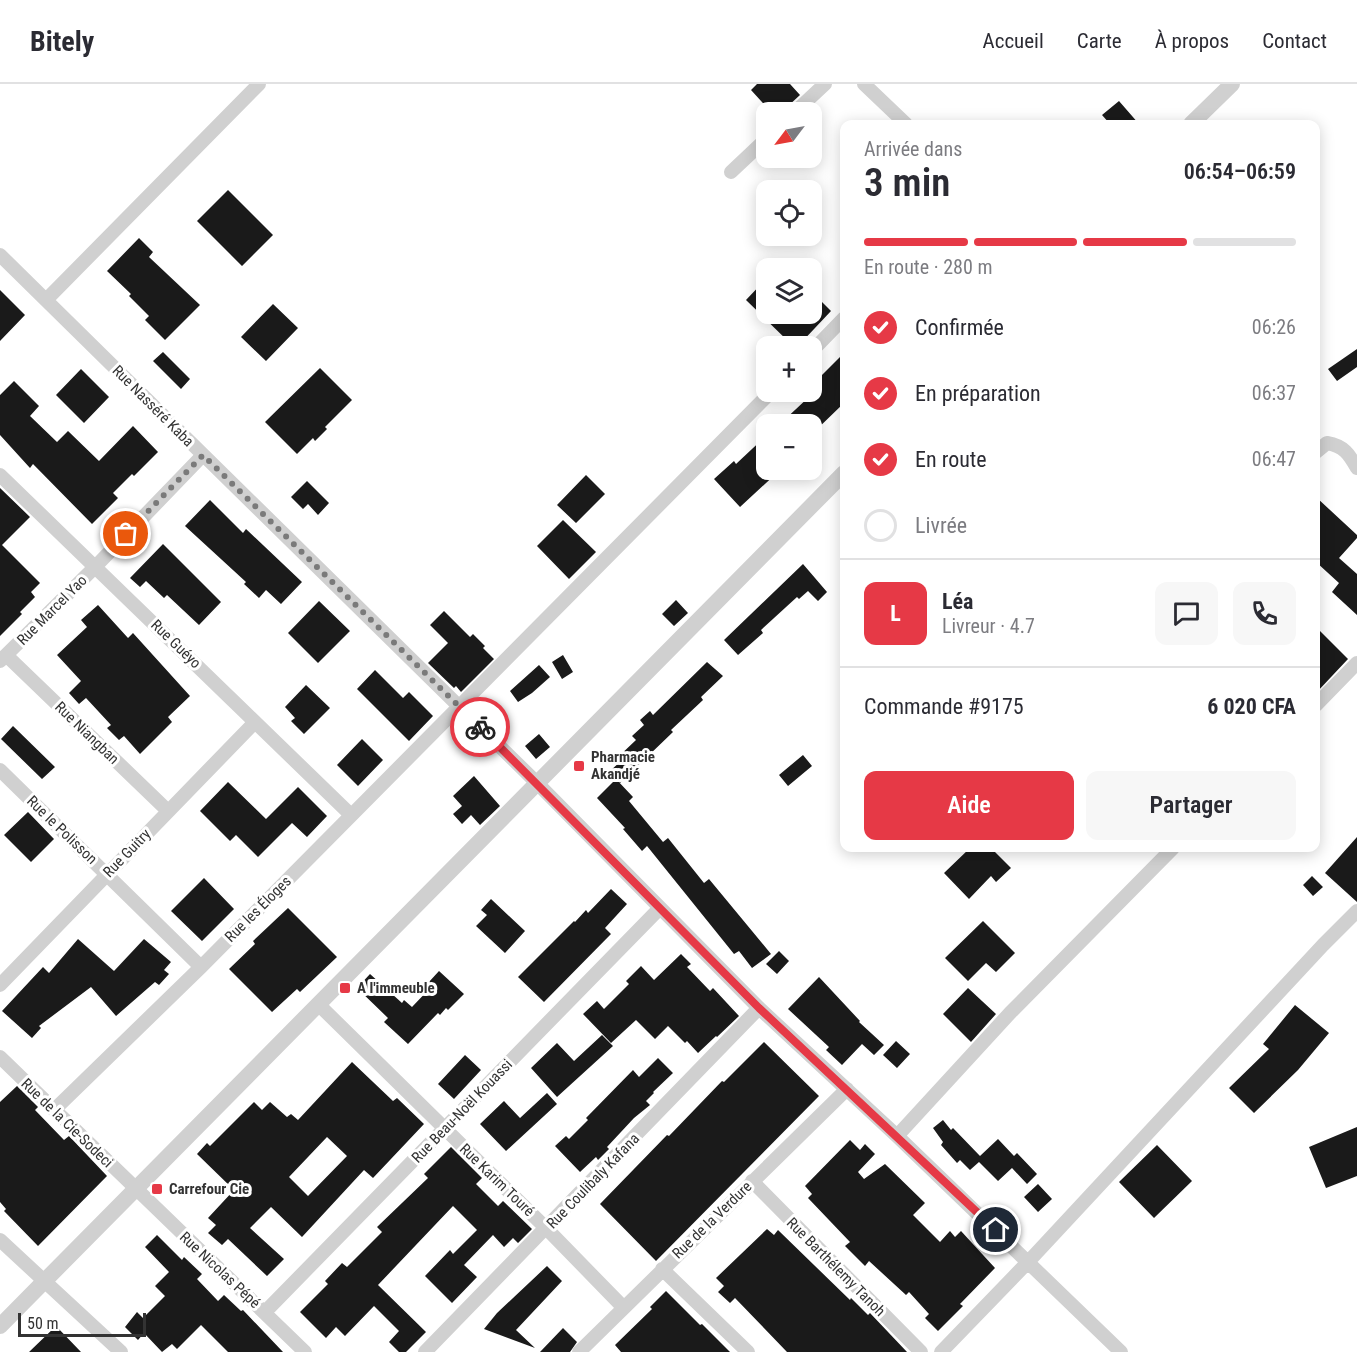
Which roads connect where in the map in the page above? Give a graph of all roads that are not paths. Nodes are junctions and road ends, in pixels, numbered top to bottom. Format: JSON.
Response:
{"nodes":[{"id":1,"x":259,"y":84,"type":"edge"},
{"id":2,"x":825,"y":84,"type":"edge"},
{"id":3,"x":864,"y":84,"type":"edge"},
{"id":4,"x":1230,"y":85,"type":"edge"},
{"id":5,"x":806,"y":102,"type":"edge"},
{"id":6,"x":902,"y":120,"type":"edge"},
{"id":7,"x":1195,"y":120,"type":"edge"},
{"id":8,"x":756,"y":148,"type":"edge"},
{"id":9,"x":731,"y":172,"type":"dead end"},
{"id":10,"x":0,"y":255,"type":"edge"},
{"id":11,"x":45,"y":300,"type":"junction"},
{"id":12,"x":840,"y":322,"type":"edge"},
{"id":13,"x":822,"y":341,"type":"edge"},
{"id":14,"x":761,"y":402,"type":"edge"},
{"id":15,"x":1320,"y":449,"type":"edge"},
{"id":16,"x":203,"y":455,"type":"junction"},
{"id":17,"x":1357,"y":468,"type":"edge"},
{"id":18,"x":0,"y":475,"type":"edge"},
{"id":19,"x":840,"y":477,"type":"edge"},
{"id":20,"x":96,"y":566,"type":"junction"},
{"id":21,"x":3,"y":658,"type":"edge"},
{"id":22,"x":1357,"y":663,"type":"edge"},
{"id":23,"x":1320,"y":701,"type":"edge"},
{"id":24,"x":460,"y":707,"type":"junction"},
{"id":25,"x":255,"y":722,"type":"junction"},
{"id":26,"x":0,"y":770,"type":"edge"},
{"id":27,"x":537,"y":783,"type":"junction"},
{"id":28,"x":168,"y":811,"type":"junction"},
{"id":29,"x":351,"y":815,"type":"junction"},
{"id":30,"x":1169,"y":852,"type":"edge"},
{"id":31,"x":106,"y":874,"type":"junction"},
{"id":32,"x":659,"y":909,"type":"junction"},
{"id":33,"x":1357,"y":911,"type":"edge"},
{"id":34,"x":201,"y":967,"type":"junction"},
{"id":35,"x":0,"y":985,"type":"edge"},
{"id":36,"x":318,"y":1004,"type":"junction"},
{"id":37,"x":759,"y":1008,"type":"junction"},
{"id":38,"x":0,"y":1057,"type":"edge"},
{"id":39,"x":847,"y":1089,"type":"junction"},
{"id":40,"x":54,"y":1110,"type":"junction"},
{"id":41,"x":444,"y":1129,"type":"junction"},
{"id":42,"x":897,"y":1136,"type":"junction"},
{"id":43,"x":752,"y":1181,"type":"junction"},
{"id":44,"x":135,"y":1189,"type":"junction"},
{"id":45,"x":547,"y":1228,"type":"junction"},
{"id":46,"x":0,"y":1240,"type":"edge"},
{"id":47,"x":1029,"y":1261,"type":"junction"},
{"id":48,"x":662,"y":1269,"type":"junction"},
{"id":49,"x":44,"y":1281,"type":"junction"},
{"id":50,"x":623,"y":1307,"type":"junction"},
{"id":51,"x":265,"y":1312,"type":"junction"},
{"id":52,"x":0,"y":1326,"type":"edge"},
{"id":53,"x":742,"y":1350,"type":"edge"},
{"id":54,"x":121,"y":1352,"type":"edge"},
{"id":55,"x":305,"y":1352,"type":"edge"},
{"id":56,"x":424,"y":1352,"type":"edge"},
{"id":57,"x":579,"y":1352,"type":"edge"},
{"id":58,"x":921,"y":1352,"type":"edge"},
{"id":59,"x":941,"y":1352,"type":"edge"},
{"id":60,"x":1121,"y":1352,"type":"edge"}],
"edges":[{"from":1,"to":11,"type":"street"},
{"from":2,"to":5,"type":"street"},
{"from":3,"to":6,"type":"street"},
{"from":4,"to":7,"type":"street"},
{"from":8,"to":9,"type":"street"},
{"from":10,"to":11,"type":"street","name":"Rue Nasséré Kaba"},
{"from":11,"to":16,"type":"street","name":"Rue Nasséré Kaba"},
{"from":12,"to":13,"type":"street"},
{"from":14,"to":24,"type":"street","name":"Rue les Éloges"},
{"from":15,"to":17,"type":"street"},
{"from":16,"to":20,"type":"street","name":"Rue Marcel Yao"},
{"from":16,"to":24,"type":"street","name":"Rue Nasséré Kaba"},
{"from":18,"to":20,"type":"street","name":"Rue Guéyo"},
{"from":19,"to":27,"type":"street"},
{"from":20,"to":21,"type":"street","name":"Rue Marcel Yao"},
{"from":20,"to":25,"type":"street","name":"Rue Guéyo"},
{"from":21,"to":28,"type":"street","name":"Rue Niangban"},
{"from":22,"to":23,"type":"street"},
{"from":24,"to":27,"type":"street","name":"Rue Nasséré Kaba"},
{"from":24,"to":29,"type":"street","name":"Rue les Éloges"},
{"from":25,"to":28,"type":"street","name":"Rue Guitry"},
{"from":25,"to":29,"type":"street","name":"Rue Guéyo"},
{"from":26,"to":31,"type":"street","name":"Rue le Polisson"},
{"from":27,"to":32,"type":"street","name":"Rue Nasséré Kaba"},
{"from":27,"to":36,"type":"street"},
{"from":28,"to":31,"type":"street","name":"Rue Guitry"},
{"from":29,"to":34,"type":"street","name":"Rue les Éloges"},
{"from":30,"to":42,"type":"street"},
{"from":31,"to":34,"type":"street","name":"Rue le Polisson"},
{"from":31,"to":35,"type":"street","name":"Rue Guitry"},
{"from":32,"to":37,"type":"street","name":"Rue Nasséré Kaba"},
{"from":32,"to":41,"type":"street","name":"Rue Beau-Noël Kouassi"},
{"from":33,"to":47,"type":"street"},
{"from":34,"to":40,"type":"street","name":"Rue les Éloges"},
{"from":36,"to":41,"type":"street","name":"Rue Karim Touré"},
{"from":36,"to":44,"type":"street"},
{"from":37,"to":39,"type":"street","name":"Rue Nasséré Kaba"},
{"from":37,"to":45,"type":"street","name":"Rue Coulibaly Kafana"},
{"from":38,"to":40,"type":"street","name":"Rue de la Cie-Sodeci"},
{"from":39,"to":42,"type":"street","name":"Rue Nasséré Kaba"},
{"from":39,"to":43,"type":"street","name":"Rue de la Verdure"},
{"from":40,"to":44,"type":"street","name":"Rue de la Cie-Sodeci"},
{"from":41,"to":45,"type":"street","name":"Rue Karim Touré"},
{"from":41,"to":51,"type":"street","name":"Rue Beau-Noël Kouassi"},
{"from":42,"to":47,"type":"street","name":"Rue Nasséré Kaba"},
{"from":43,"to":48,"type":"street","name":"Rue de la Verdure"},
{"from":43,"to":58,"type":"street","name":"Rue Barthélemy Tanoh"},
{"from":44,"to":49,"type":"street"},
{"from":44,"to":51,"type":"street","name":"Rue Nicolas Pépé"},
{"from":45,"to":50,"type":"street","name":"Rue Karim Touré"},
{"from":45,"to":56,"type":"street","name":"Rue Coulibaly Kafana"},
{"from":46,"to":49,"type":"street"},
{"from":47,"to":59,"type":"street"},
{"from":47,"to":60,"type":"street","name":"Rue Nasséré Kaba"},
{"from":48,"to":50,"type":"street","name":"Rue de la Verdure"},
{"from":48,"to":53,"type":"street"},
{"from":49,"to":52,"type":"street"},
{"from":49,"to":54,"type":"street"},
{"from":50,"to":57,"type":"street","name":"Rue de la Verdure"},
{"from":51,"to":55,"type":"street","name":"Rue Nicolas Pépé"}]}
